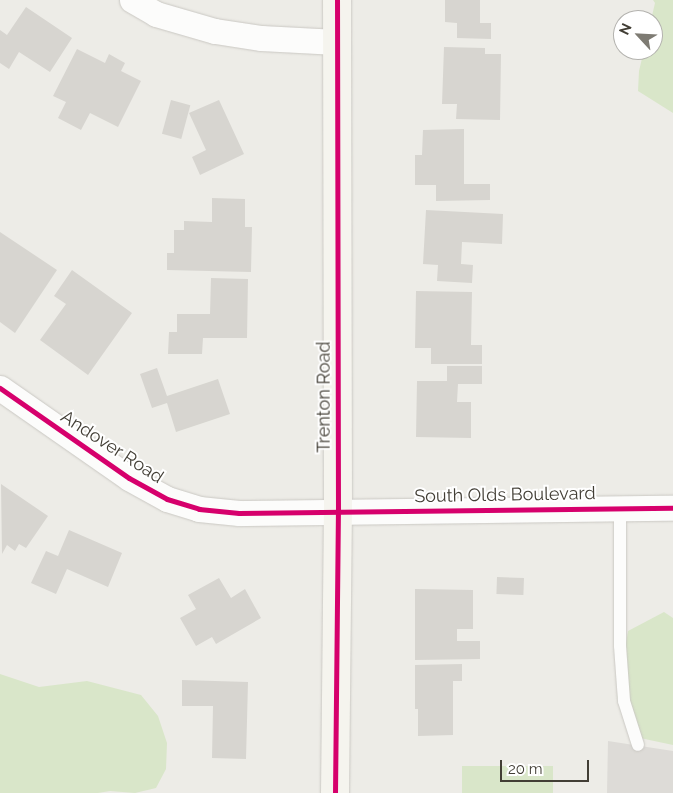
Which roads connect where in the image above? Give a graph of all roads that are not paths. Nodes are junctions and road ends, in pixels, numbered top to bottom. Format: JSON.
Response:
{"nodes":[{"id":1,"x":132,"y":0,"type":"edge"},
{"id":2,"x":337,"y":0,"type":"edge"},
{"id":3,"x":337,"y":42,"type":"junction"},
{"id":4,"x":0,"y":388,"type":"edge"},
{"id":5,"x":620,"y":508,"type":"junction"},
{"id":6,"x":673,"y":508,"type":"edge"},
{"id":7,"x":338,"y":512,"type":"junction"},
{"id":8,"x":638,"y":745,"type":"dead end"},
{"id":9,"x":336,"y":793,"type":"edge"}],
"edges":[{"from":1,"to":3,"type":"street"},
{"from":2,"to":3,"type":"main road","name":"Trenton Road"},
{"from":3,"to":7,"type":"main road","name":"Trenton Road"},
{"from":4,"to":7,"type":"street","name":"Andover Road"},
{"from":5,"to":6,"type":"street","name":"South Olds Boulevard"},
{"from":5,"to":7,"type":"street","name":"South Olds Boulevard"},
{"from":5,"to":8,"type":"lane"},
{"from":7,"to":9,"type":"main road","name":"Trenton Road"}]}
